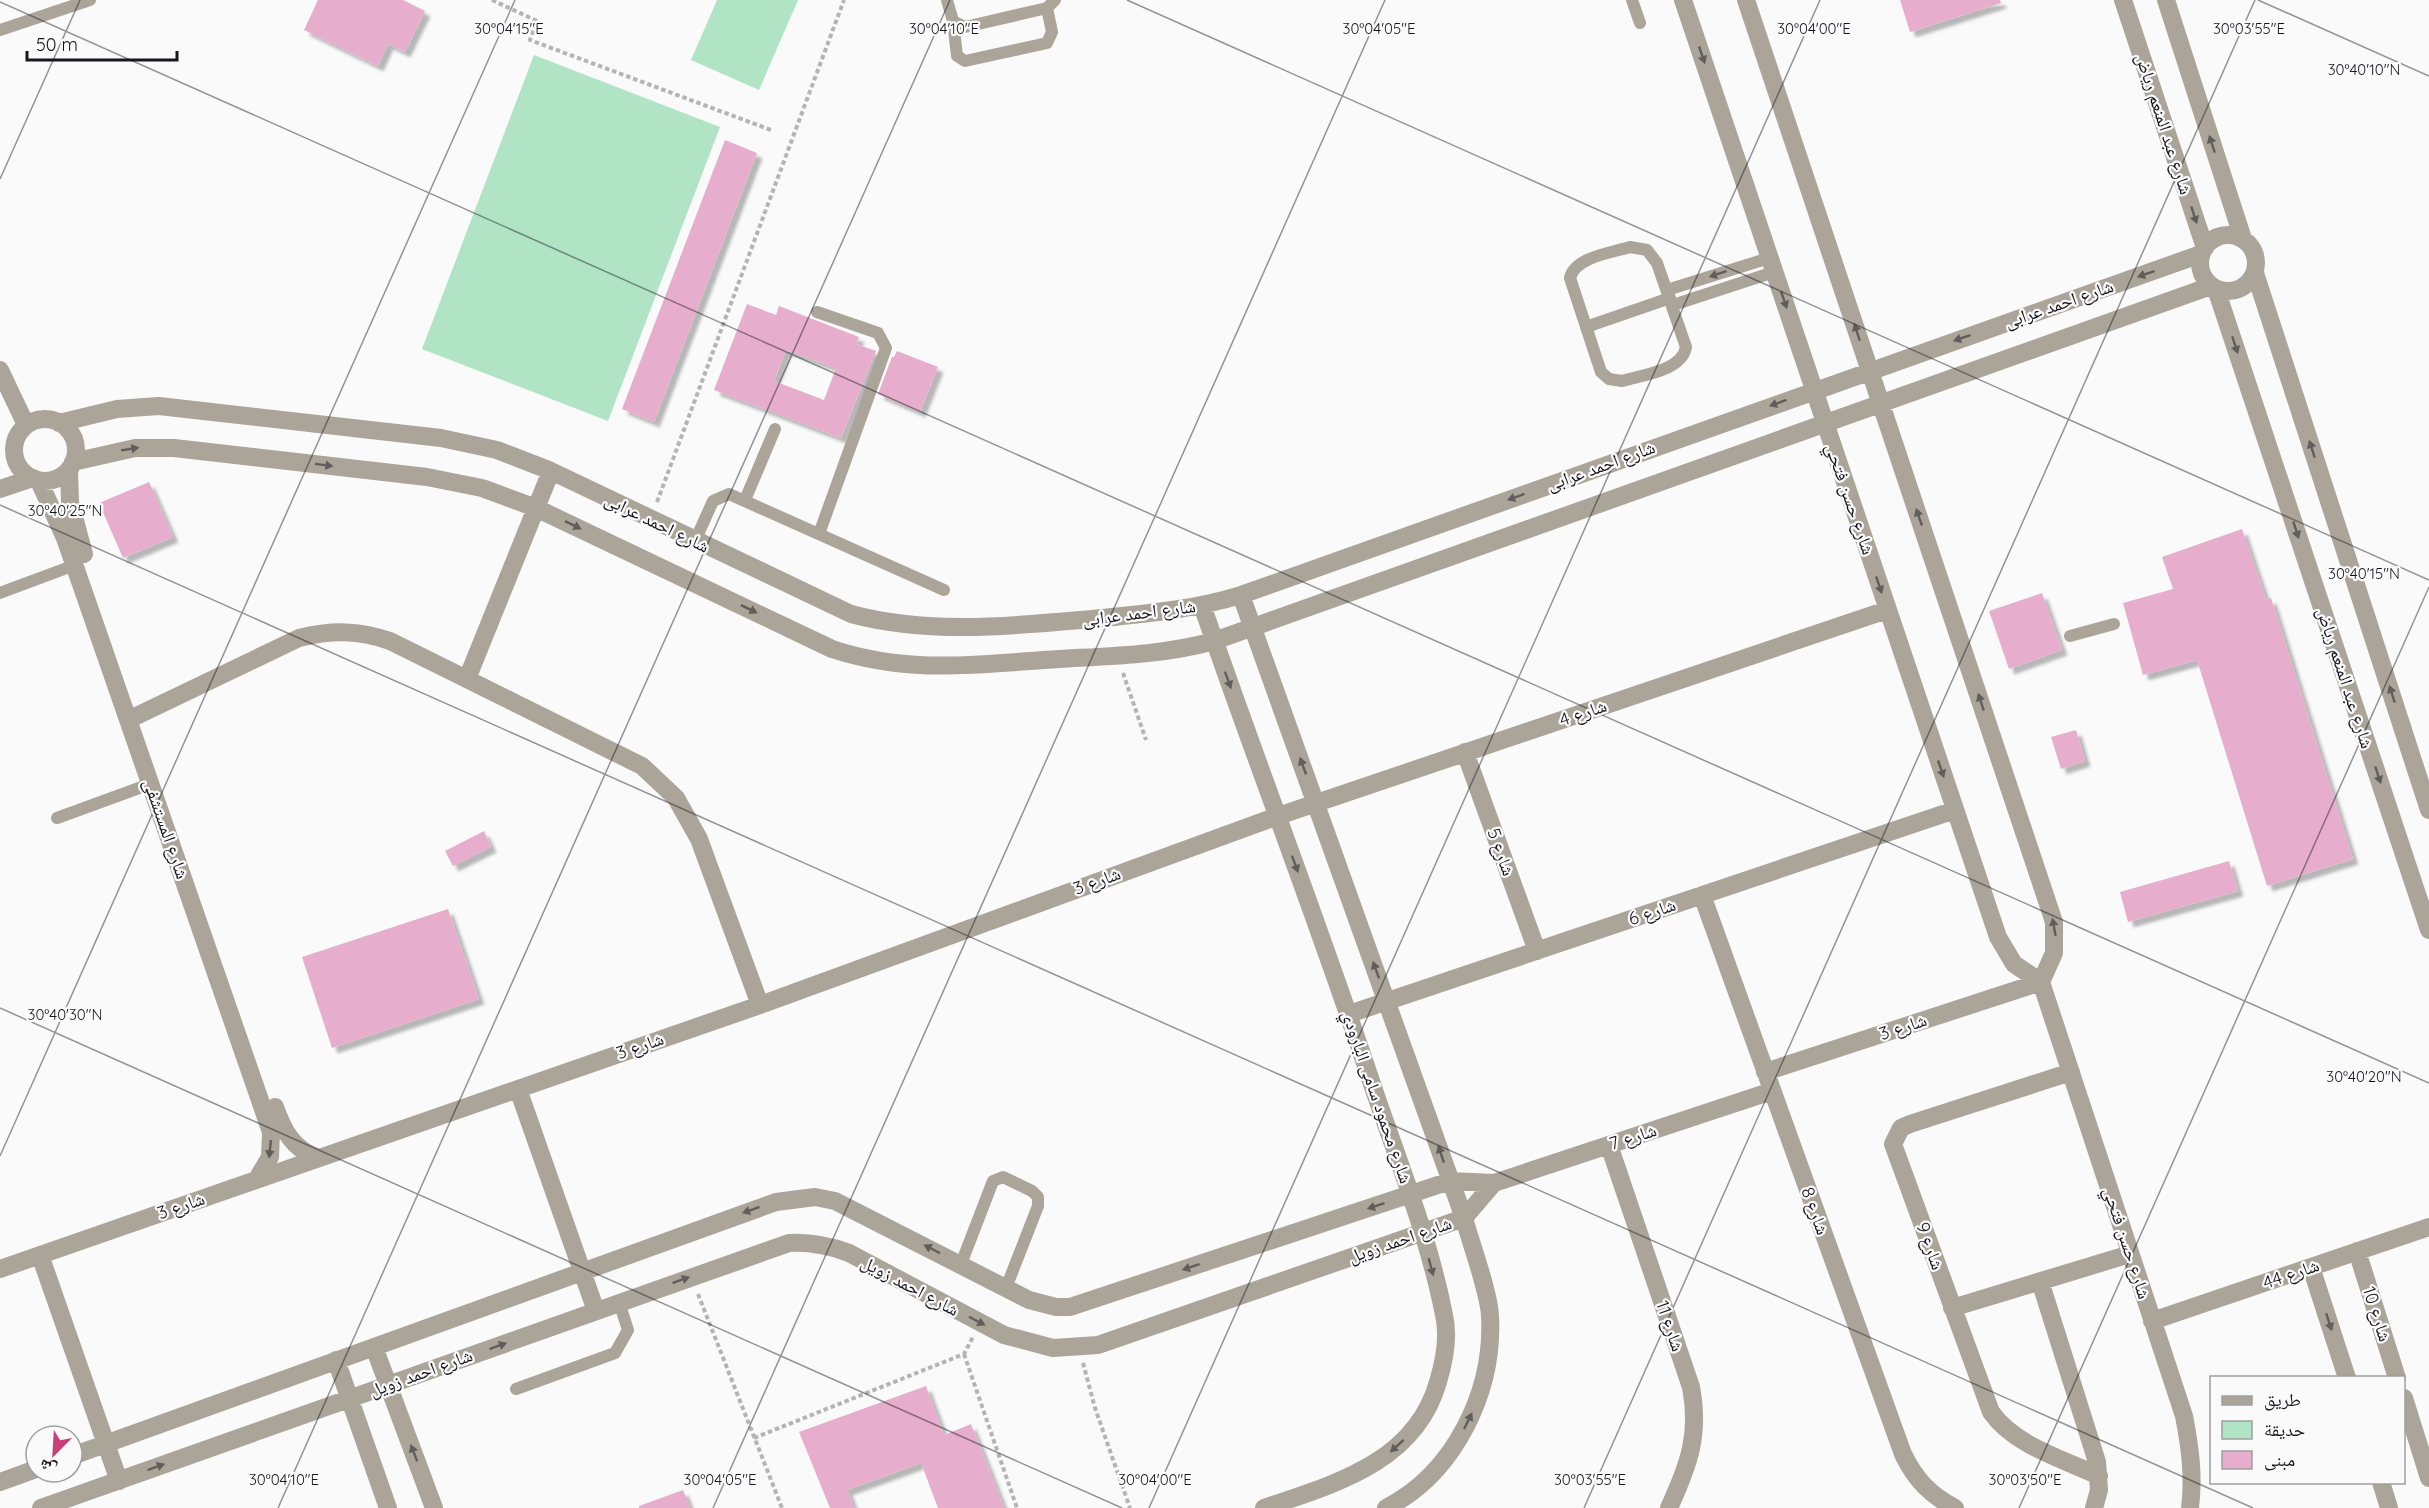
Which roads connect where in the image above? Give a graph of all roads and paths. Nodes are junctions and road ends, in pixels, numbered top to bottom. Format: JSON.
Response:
{"nodes":[{"id":1,"x":90,"y":0,"type":"edge"},
{"id":2,"x":492,"y":0,"type":"edge"},
{"id":3,"x":844,"y":0,"type":"edge"},
{"id":4,"x":947,"y":0,"type":"edge"},
{"id":5,"x":1632,"y":0,"type":"edge"},
{"id":6,"x":1683,"y":0,"type":"edge"},
{"id":7,"x":1746,"y":0,"type":"edge"},
{"id":8,"x":2123,"y":0,"type":"edge"},
{"id":9,"x":2166,"y":0,"type":"edge"},
{"id":10,"x":1051,"y":4,"type":"edge"},
{"id":11,"x":954,"y":21,"type":"junction"},
{"id":12,"x":1640,"y":23,"type":"dead end"},
{"id":13,"x":0,"y":30,"type":"edge"},
{"id":14,"x":771,"y":130,"type":"dead end"},
{"id":15,"x":2243,"y":239,"type":"junction"},
{"id":16,"x":2203,"y":251,"type":"junction"},
{"id":17,"x":1772,"y":265,"type":"junction"},
{"id":18,"x":2255,"y":273,"type":"junction"},
{"id":19,"x":2214,"y":288,"type":"junction"},
{"id":20,"x":1670,"y":298,"type":"junction"},
{"id":21,"x":817,"y":312,"type":"dead end"},
{"id":22,"x":1586,"y":327,"type":"junction"},
{"id":23,"x":0,"y":370,"type":"edge"},
{"id":24,"x":1870,"y":370,"type":"junction"},
{"id":25,"x":1814,"y":390,"type":"junction"},
{"id":26,"x":1881,"y":404,"type":"junction"},
{"id":27,"x":59,"y":423,"type":"junction"},
{"id":28,"x":1825,"y":424,"type":"junction"},
{"id":29,"x":775,"y":429,"type":"dead end"},
{"id":30,"x":22,"y":430,"type":"junction"},
{"id":31,"x":0,"y":440,"type":"edge"},
{"id":32,"x":71,"y":465,"type":"junction"},
{"id":33,"x":551,"y":471,"type":"junction"},
{"id":34,"x":36,"y":480,"type":"junction"},
{"id":35,"x":0,"y":489,"type":"edge"},
{"id":36,"x":745,"y":500,"type":"junction"},
{"id":37,"x":536,"y":508,"type":"junction"},
{"id":38,"x":650,"y":520,"type":"junction"},
{"id":39,"x":819,"y":534,"type":"junction"},
{"id":40,"x":695,"y":541,"type":"junction"},
{"id":41,"x":75,"y":565,"type":"junction"},
{"id":42,"x":944,"y":590,"type":"dead end"},
{"id":43,"x":0,"y":593,"type":"edge"},
{"id":44,"x":1241,"y":595,"type":"junction"},
{"id":45,"x":1202,"y":605,"type":"junction"},
{"id":46,"x":1887,"y":609,"type":"junction"},
{"id":47,"x":2114,"y":624,"type":"dead end"},
{"id":48,"x":1252,"y":627,"type":"junction"},
{"id":49,"x":2070,"y":636,"type":"dead end"},
{"id":50,"x":1214,"y":641,"type":"junction"},
{"id":51,"x":1117,"y":656,"type":"junction"},
{"id":52,"x":467,"y":679,"type":"junction"},
{"id":53,"x":134,"y":718,"type":"junction"},
{"id":54,"x":1146,"y":740,"type":"dead end"},
{"id":55,"x":1465,"y":752,"type":"junction"},
{"id":56,"x":150,"y":784,"type":"junction"},
{"id":57,"x":1316,"y":803,"type":"junction"},
{"id":58,"x":1955,"y":810,"type":"junction"},
{"id":59,"x":2429,"y":810,"type":"edge"},
{"id":60,"x":1278,"y":816,"type":"junction"},
{"id":61,"x":57,"y":818,"type":"dead end"},
{"id":62,"x":1702,"y":895,"type":"junction"},
{"id":63,"x":2429,"y":930,"type":"edge"},
{"id":64,"x":1537,"y":951,"type":"junction"},
{"id":65,"x":2041,"y":982,"type":"junction"},
{"id":66,"x":1387,"y":1001,"type":"junction"},
{"id":67,"x":760,"y":1005,"type":"junction"},
{"id":68,"x":1349,"y":1014,"type":"junction"},
{"id":69,"x":1765,"y":1072,"type":"junction"},
{"id":70,"x":2071,"y":1072,"type":"junction"},
{"id":71,"x":518,"y":1089,"type":"junction"},
{"id":72,"x":1772,"y":1091,"type":"junction"},
{"id":73,"x":1609,"y":1145,"type":"junction"},
{"id":74,"x":318,"y":1158,"type":"junction"},
{"id":75,"x":257,"y":1179,"type":"junction"},
{"id":76,"x":1450,"y":1181,"type":"junction"},
{"id":77,"x":1494,"y":1183,"type":"junction"},
{"id":78,"x":1410,"y":1195,"type":"junction"},
{"id":79,"x":1464,"y":1218,"type":"junction"},
{"id":80,"x":2429,"y":1227,"type":"edge"},
{"id":81,"x":1422,"y":1233,"type":"junction"},
{"id":82,"x":2357,"y":1251,"type":"junction"},
{"id":83,"x":2130,"y":1254,"type":"junction"},
{"id":84,"x":40,"y":1255,"type":"junction"},
{"id":85,"x":961,"y":1264,"type":"junction"},
{"id":86,"x":2311,"y":1267,"type":"junction"},
{"id":87,"x":0,"y":1269,"type":"edge"},
{"id":88,"x":582,"y":1271,"type":"junction"},
{"id":89,"x":691,"y":1277,"type":"junction"},
{"id":90,"x":2040,"y":1281,"type":"junction"},
{"id":91,"x":1006,"y":1288,"type":"junction"},
{"id":92,"x":619,"y":1302,"type":"junction"},
{"id":93,"x":1952,"y":1308,"type":"junction"},
{"id":94,"x":596,"y":1311,"type":"junction"},
{"id":95,"x":2152,"y":1321,"type":"junction"},
{"id":96,"x":374,"y":1347,"type":"junction"},
{"id":97,"x":1079,"y":1348,"type":"junction"},
{"id":98,"x":336,"y":1360,"type":"junction"},
{"id":99,"x":2347,"y":1376,"type":"edge"},
{"id":100,"x":2397,"y":1376,"type":"edge"},
{"id":101,"x":388,"y":1385,"type":"junction"},
{"id":102,"x":516,"y":1389,"type":"dead end"},
{"id":103,"x":349,"y":1399,"type":"junction"},
{"id":104,"x":2405,"y":1404,"type":"edge"},
{"id":105,"x":754,"y":1438,"type":"junction"},
{"id":106,"x":105,"y":1443,"type":"junction"},
{"id":107,"x":84,"y":1451,"type":"edge"},
{"id":108,"x":24,"y":1473,"type":"edge"},
{"id":109,"x":2099,"y":1476,"type":"junction"},
{"id":110,"x":2429,"y":1478,"type":"edge"},
{"id":111,"x":119,"y":1480,"type":"junction"},
{"id":112,"x":0,"y":1482,"type":"edge"},
{"id":113,"x":2382,"y":1484,"type":"edge"},
{"id":114,"x":41,"y":1508,"type":"edge"},
{"id":115,"x":388,"y":1508,"type":"edge"},
{"id":116,"x":434,"y":1508,"type":"edge"},
{"id":117,"x":782,"y":1508,"type":"edge"},
{"id":118,"x":1017,"y":1508,"type":"edge"},
{"id":119,"x":1130,"y":1508,"type":"edge"},
{"id":120,"x":1264,"y":1508,"type":"edge"},
{"id":121,"x":1386,"y":1508,"type":"edge"},
{"id":122,"x":1669,"y":1508,"type":"edge"},
{"id":123,"x":1955,"y":1508,"type":"edge"},
{"id":124,"x":2094,"y":1508,"type":"edge"},
{"id":125,"x":2190,"y":1508,"type":"edge"},
{"id":126,"x":2389,"y":1508,"type":"edge"}],
"edges":[{"from":1,"to":13,"type":"lane"},
{"from":2,"to":14,"type":"path"},
{"from":3,"to":38,"type":"path"},
{"from":4,"to":11,"type":"lane"},
{"from":5,"to":12,"type":"lane"},
{"from":6,"to":17,"type":"street","name":"شارع حسن فتحي","one_way":true},
{"from":24,"to":7,"type":"street","one_way":true},
{"from":8,"to":16,"type":"street","name":"شارع عبد المنعم رياض","one_way":true},
{"from":15,"to":9,"type":"street","one_way":true},
{"from":10,"to":11,"type":"lane"},
{"from":10,"to":11,"type":"lane"},
{"from":15,"to":16,"type":"street"},
{"from":15,"to":18,"type":"street"},
{"from":16,"to":19,"type":"street"},
{"from":16,"to":24,"type":"street","name":"شارع احمد عرابى","one_way":true},
{"from":17,"to":20,"type":"lane"},
{"from":17,"to":25,"type":"street","name":"شارع حسن فتحي","one_way":true},
{"from":18,"to":19,"type":"street"},
{"from":59,"to":18,"type":"street","one_way":true},
{"from":19,"to":26,"type":"street","name":"شارع احمد عرابى"},
{"from":19,"to":63,"type":"street","name":"شارع عبد المنعم رياض","one_way":true},
{"from":20,"to":22,"type":"lane"},
{"from":20,"to":22,"type":"lane"},
{"from":20,"to":22,"type":"lane"},
{"from":21,"to":39,"type":"lane"},
{"from":23,"to":30,"type":"street"},
{"from":24,"to":25,"type":"street","name":"شارع احمد عرابى"},
{"from":24,"to":26,"type":"street"},
{"from":25,"to":28,"type":"street","name":"شارع حسن فتحي"},
{"from":25,"to":44,"type":"street","name":"شارع احمد عرابى","one_way":true},
{"from":26,"to":28,"type":"street","name":"شارع احمد عرابى"},
{"from":65,"to":26,"type":"street","one_way":true},
{"from":27,"to":30,"type":"street"},
{"from":27,"to":32,"type":"street"},
{"from":27,"to":33,"type":"street","name":"شارع احمد عرابى"},
{"from":28,"to":46,"type":"street","name":"شارع حسن فتحي","one_way":true},
{"from":28,"to":48,"type":"street","name":"شارع احمد عرابى"},
{"from":29,"to":36,"type":"lane"},
{"from":30,"to":31,"type":"street"},
{"from":30,"to":34,"type":"street"},
{"from":32,"to":34,"type":"street"},
{"from":32,"to":37,"type":"street","name":"شارع احمد عرابى","one_way":true},
{"from":32,"to":53,"type":"street","name":"شارع المستشفى"},
{"from":33,"to":37,"type":"street"},
{"from":33,"to":38,"type":"street","name":"شارع احمد عرابى"},
{"from":34,"to":35,"type":"street"},
{"from":34,"to":41,"type":"street","name":"شارع المستشفى"},
{"from":36,"to":39,"type":"lane"},
{"from":36,"to":40,"type":"lane"},
{"from":37,"to":51,"type":"street","name":"شارع احمد عرابى","one_way":true},
{"from":37,"to":52,"type":"street"},
{"from":38,"to":40,"type":"street","name":"شارع احمد عرابى"},
{"from":39,"to":42,"type":"lane"},
{"from":40,"to":45,"type":"street","name":"شارع احمد عرابى"},
{"from":41,"to":43,"type":"lane"},
{"from":41,"to":53,"type":"street","name":"شارع المستشفى"},
{"from":44,"to":45,"type":"street","name":"شارع احمد عرابى"},
{"from":44,"to":48,"type":"street"},
{"from":45,"to":50,"type":"street","name":"شارع محمود سامى البارودي"},
{"from":46,"to":55,"type":"street","name":"شارع 4"},
{"from":46,"to":58,"type":"street","name":"شارع حسن فتحي","one_way":true},
{"from":47,"to":49,"type":"lane"},
{"from":48,"to":50,"type":"street","name":"شارع احمد عرابى"},
{"from":57,"to":48,"type":"street","one_way":true},
{"from":50,"to":51,"type":"street","name":"شارع احمد عرابى"},
{"from":50,"to":60,"type":"street","name":"شارع محمود سامى البارودي","one_way":true},
{"from":51,"to":54,"type":"path"},
{"from":52,"to":53,"type":"street"},
{"from":52,"to":67,"type":"street"},
{"from":53,"to":56,"type":"street","name":"شارع المستشفى"},
{"from":53,"to":74,"type":"street","name":"شارع المستشفى"},
{"from":55,"to":57,"type":"street","name":"شارع 4"},
{"from":55,"to":64,"type":"street","name":"شارع 5"},
{"from":56,"to":61,"type":"lane"},
{"from":56,"to":75,"type":"street","name":"شارع المستشفى","one_way":true},
{"from":57,"to":60,"type":"street","name":"شارع 4"},
{"from":66,"to":57,"type":"street","one_way":true},
{"from":58,"to":62,"type":"street","name":"شارع 6"},
{"from":58,"to":65,"type":"street","name":"شارع حسن فتحي"},
{"from":60,"to":67,"type":"street","name":"شارع 3"},
{"from":60,"to":68,"type":"street","name":"شارع محمود سامى البارودي","one_way":true},
{"from":62,"to":64,"type":"street","name":"شارع 6"},
{"from":62,"to":69,"type":"street","name":"شارع 8"},
{"from":64,"to":66,"type":"street","name":"شارع 6"},
{"from":65,"to":69,"type":"street","name":"شارع 3"},
{"from":65,"to":70,"type":"street","name":"شارع حسن فتحي"},
{"from":66,"to":68,"type":"street","name":"شارع 6"},
{"from":76,"to":66,"type":"street","one_way":true},
{"from":67,"to":71,"type":"street","name":"شارع 3"},
{"from":68,"to":78,"type":"street","name":"شارع محمود سامى البارودي"},
{"from":69,"to":72,"type":"street","name":"شارع 8"},
{"from":70,"to":83,"type":"street","name":"شارع حسن فتحي"},
{"from":70,"to":93,"type":"street","name":"شارع 9"},
{"from":71,"to":74,"type":"street","name":"شارع 3"},
{"from":71,"to":88,"type":"street"},
{"from":72,"to":73,"type":"street","name":"شارع 7"},
{"from":72,"to":123,"type":"street","name":"شارع 8"},
{"from":73,"to":77,"type":"street","name":"شارع 7"},
{"from":73,"to":122,"type":"street","name":"شارع 11"},
{"from":74,"to":75,"type":"street","name":"شارع 3"},
{"from":75,"to":84,"type":"street","name":"شارع 3"},
{"from":76,"to":77,"type":"street"},
{"from":76,"to":78,"type":"street"},
{"from":76,"to":79,"type":"street"},
{"from":77,"to":79,"type":"street","name":"شارع احمد زويل"},
{"from":78,"to":81,"type":"street","name":"شارع محمود سامى البارودي"},
{"from":78,"to":91,"type":"street","one_way":true},
{"from":79,"to":81,"type":"street","name":"شارع احمد زويل"},
{"from":121,"to":79,"type":"street","one_way":true},
{"from":80,"to":82,"type":"street","name":"شارع 44"},
{"from":81,"to":97,"type":"street","name":"شارع احمد زويل"},
{"from":81,"to":120,"type":"street","name":"شارع محمود سامى البارودي","one_way":true},
{"from":82,"to":86,"type":"street","name":"شارع 44"},
{"from":82,"to":100,"type":"street","name":"شارع 10"},
{"from":83,"to":90,"type":"street"},
{"from":83,"to":95,"type":"street","name":"شارع حسن فتحي"},
{"from":84,"to":87,"type":"street","name":"شارع 3"},
{"from":84,"to":106,"type":"street"},
{"from":85,"to":88,"type":"street","one_way":true},
{"from":85,"to":91,"type":"street"},
{"from":85,"to":91,"type":"lane"},
{"from":86,"to":95,"type":"street","name":"شارع 44"},
{"from":86,"to":99,"type":"street","one_way":true},
{"from":88,"to":94,"type":"street"},
{"from":88,"to":96,"type":"street"},
{"from":92,"to":89,"type":"street","name":"شارع احمد زويل","one_way":true},
{"from":89,"to":97,"type":"street","name":"شارع احمد زويل","one_way":true},
{"from":89,"to":105,"type":"path"},
{"from":90,"to":93,"type":"street"},
{"from":90,"to":109,"type":"street"},
{"from":92,"to":94,"type":"street","name":"شارع احمد زويل"},
{"from":92,"to":102,"type":"lane"},
{"from":93,"to":109,"type":"street","name":"شارع 9"},
{"from":101,"to":94,"type":"street","name":"شارع احمد زويل","one_way":true},
{"from":95,"to":125,"type":"street","name":"شارع حسن فتحي"},
{"from":96,"to":98,"type":"street"},
{"from":96,"to":101,"type":"street"},
{"from":97,"to":119,"type":"path"},
{"from":98,"to":103,"type":"street"},
{"from":98,"to":106,"type":"street"},
{"from":101,"to":103,"type":"street","name":"شارع احمد زويل"},
{"from":116,"to":101,"type":"street","one_way":true},
{"from":111,"to":103,"type":"street","name":"شارع احمد زويل","one_way":true},
{"from":103,"to":115,"type":"street"},
{"from":104,"to":110,"type":"street"},
{"from":105,"to":117,"type":"path"},
{"from":105,"to":118,"type":"path"},
{"from":106,"to":107,"type":"street"},
{"from":106,"to":111,"type":"street"},
{"from":108,"to":112,"type":"street"},
{"from":109,"to":124,"type":"street"},
{"from":111,"to":114,"type":"street","name":"شارع احمد زويل"},
{"from":113,"to":126,"type":"street"}]}
